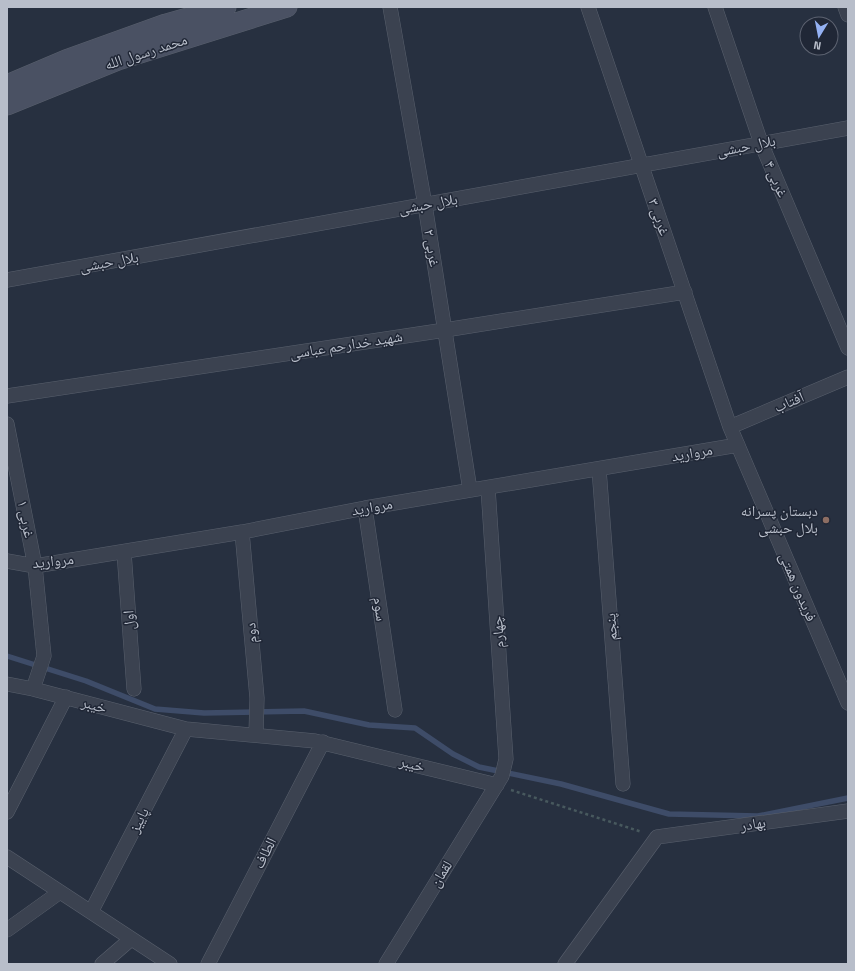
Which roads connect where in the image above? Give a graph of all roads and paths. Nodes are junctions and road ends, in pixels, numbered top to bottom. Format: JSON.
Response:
{"nodes":[{"id":1,"x":226,"y":7,"type":"edge"},
{"id":2,"x":287,"y":7,"type":"edge"},
{"id":3,"x":390,"y":7,"type":"edge"},
{"id":4,"x":588,"y":7,"type":"edge"},
{"id":5,"x":715,"y":7,"type":"edge"},
{"id":6,"x":846,"y":7,"type":"edge"},
{"id":7,"x":848,"y":15,"type":"edge"},
{"id":8,"x":7,"y":85,"type":"edge"},
{"id":9,"x":7,"y":105,"type":"edge"},
{"id":10,"x":848,"y":128,"type":"edge"},
{"id":11,"x":761,"y":143,"type":"junction"},
{"id":12,"x":642,"y":166,"type":"junction"},
{"id":13,"x":425,"y":205,"type":"junction"},
{"id":14,"x":7,"y":280,"type":"edge"},
{"id":15,"x":685,"y":292,"type":"junction"},
{"id":16,"x":445,"y":330,"type":"junction"},
{"id":17,"x":848,"y":348,"type":"edge"},
{"id":18,"x":848,"y":377,"type":"edge"},
{"id":19,"x":7,"y":396,"type":"edge"},
{"id":20,"x":7,"y":424,"type":"edge"},
{"id":21,"x":730,"y":427,"type":"junction"},
{"id":22,"x":738,"y":445,"type":"junction"},
{"id":23,"x":598,"y":469,"type":"junction"},
{"id":24,"x":488,"y":488,"type":"junction"},
{"id":25,"x":470,"y":490,"type":"junction"},
{"id":26,"x":365,"y":508,"type":"junction"},
{"id":27,"x":242,"y":532,"type":"junction"},
{"id":28,"x":124,"y":552,"type":"junction"},
{"id":29,"x":7,"y":561,"type":"edge"},
{"id":30,"x":36,"y":566,"type":"junction"},
{"id":31,"x":7,"y":684,"type":"edge"},
{"id":32,"x":35,"y":686,"type":"junction"},
{"id":33,"x":134,"y":689,"type":"dead end"},
{"id":34,"x":66,"y":697,"type":"junction"},
{"id":35,"x":848,"y":703,"type":"edge"},
{"id":36,"x":395,"y":710,"type":"dead end"},
{"id":37,"x":186,"y":729,"type":"junction"},
{"id":38,"x":256,"y":735,"type":"junction"},
{"id":39,"x":323,"y":742,"type":"junction"},
{"id":40,"x":499,"y":781,"type":"junction"},
{"id":41,"x":623,"y":784,"type":"dead end"},
{"id":42,"x":848,"y":811,"type":"edge"},
{"id":43,"x":7,"y":812,"type":"edge"},
{"id":44,"x":657,"y":837,"type":"junction"},
{"id":45,"x":7,"y":857,"type":"edge"},
{"id":46,"x":60,"y":892,"type":"junction"},
{"id":47,"x":91,"y":912,"type":"junction"},
{"id":48,"x":7,"y":930,"type":"edge"},
{"id":49,"x":131,"y":939,"type":"junction"},
{"id":50,"x":102,"y":964,"type":"edge"},
{"id":51,"x":170,"y":964,"type":"edge"},
{"id":52,"x":208,"y":964,"type":"edge"},
{"id":53,"x":386,"y":964,"type":"edge"},
{"id":54,"x":565,"y":964,"type":"edge"}],
"edges":[{"from":1,"to":8,"type":"main road","name":"محمد رسول الله"},
{"from":2,"to":9,"type":"main road","name":"محمد رسول الله"},
{"from":3,"to":13,"type":"street","name":"۲ غربی"},
{"from":4,"to":12,"type":"street","name":"۳ غربی"},
{"from":5,"to":11,"type":"street","name":"۴ غربی"},
{"from":6,"to":7,"type":"street"},
{"from":10,"to":11,"type":"street","name":"بلال حبشی"},
{"from":11,"to":12,"type":"street","name":"بلال حبشی"},
{"from":11,"to":17,"type":"street","name":"۴ غربی"},
{"from":12,"to":13,"type":"street","name":"بلال حبشی"},
{"from":12,"to":15,"type":"street","name":"۳ غربی"},
{"from":13,"to":14,"type":"street","name":"بلال حبشی"},
{"from":13,"to":16,"type":"street","name":"۲ غربی"},
{"from":15,"to":16,"type":"street","name":"شهید خدارحم عباسی"},
{"from":15,"to":21,"type":"street","name":"۳ غربی"},
{"from":16,"to":19,"type":"street","name":"شهید خدارحم عباسی"},
{"from":16,"to":25,"type":"street","name":"۲ غربی"},
{"from":18,"to":21,"type":"street","name":"آفتاب"},
{"from":20,"to":30,"type":"street","name":"۱ غربی"},
{"from":21,"to":22,"type":"street","name":"فریدون همتی"},
{"from":22,"to":23,"type":"street","name":"مروارید"},
{"from":22,"to":35,"type":"street","name":"فریدون همتی"},
{"from":23,"to":24,"type":"street","name":"مروارید"},
{"from":23,"to":41,"type":"street","name":"پنجم"},
{"from":24,"to":25,"type":"street","name":"مروارید"},
{"from":24,"to":40,"type":"street","name":"چهارم"},
{"from":25,"to":26,"type":"street","name":"مروارید"},
{"from":26,"to":27,"type":"street","name":"مروارید"},
{"from":26,"to":36,"type":"street","name":"سوم"},
{"from":27,"to":28,"type":"street","name":"مروارید"},
{"from":27,"to":38,"type":"street","name":"دوم"},
{"from":28,"to":30,"type":"street","name":"مروارید"},
{"from":28,"to":33,"type":"street","name":"اول"},
{"from":29,"to":30,"type":"street","name":"مروارید"},
{"from":30,"to":32,"type":"street","name":"۱ غربی"},
{"from":31,"to":32,"type":"street","name":"خیبر"},
{"from":32,"to":34,"type":"street","name":"خیبر"},
{"from":34,"to":37,"type":"street","name":"خیبر"},
{"from":34,"to":43,"type":"street"},
{"from":37,"to":38,"type":"street","name":"خیبر"},
{"from":37,"to":47,"type":"street","name":"پاییز"},
{"from":38,"to":39,"type":"street","name":"خیبر"},
{"from":39,"to":40,"type":"street","name":"خیبر"},
{"from":39,"to":52,"type":"street","name":"الطاف"},
{"from":40,"to":44,"type":"path"},
{"from":40,"to":53,"type":"street","name":"لقمان"},
{"from":42,"to":44,"type":"street","name":"بهادر"},
{"from":44,"to":54,"type":"street"},
{"from":45,"to":46,"type":"street"},
{"from":46,"to":47,"type":"street"},
{"from":46,"to":48,"type":"street"},
{"from":47,"to":49,"type":"street"},
{"from":49,"to":50,"type":"street"},
{"from":49,"to":51,"type":"street"}]}
